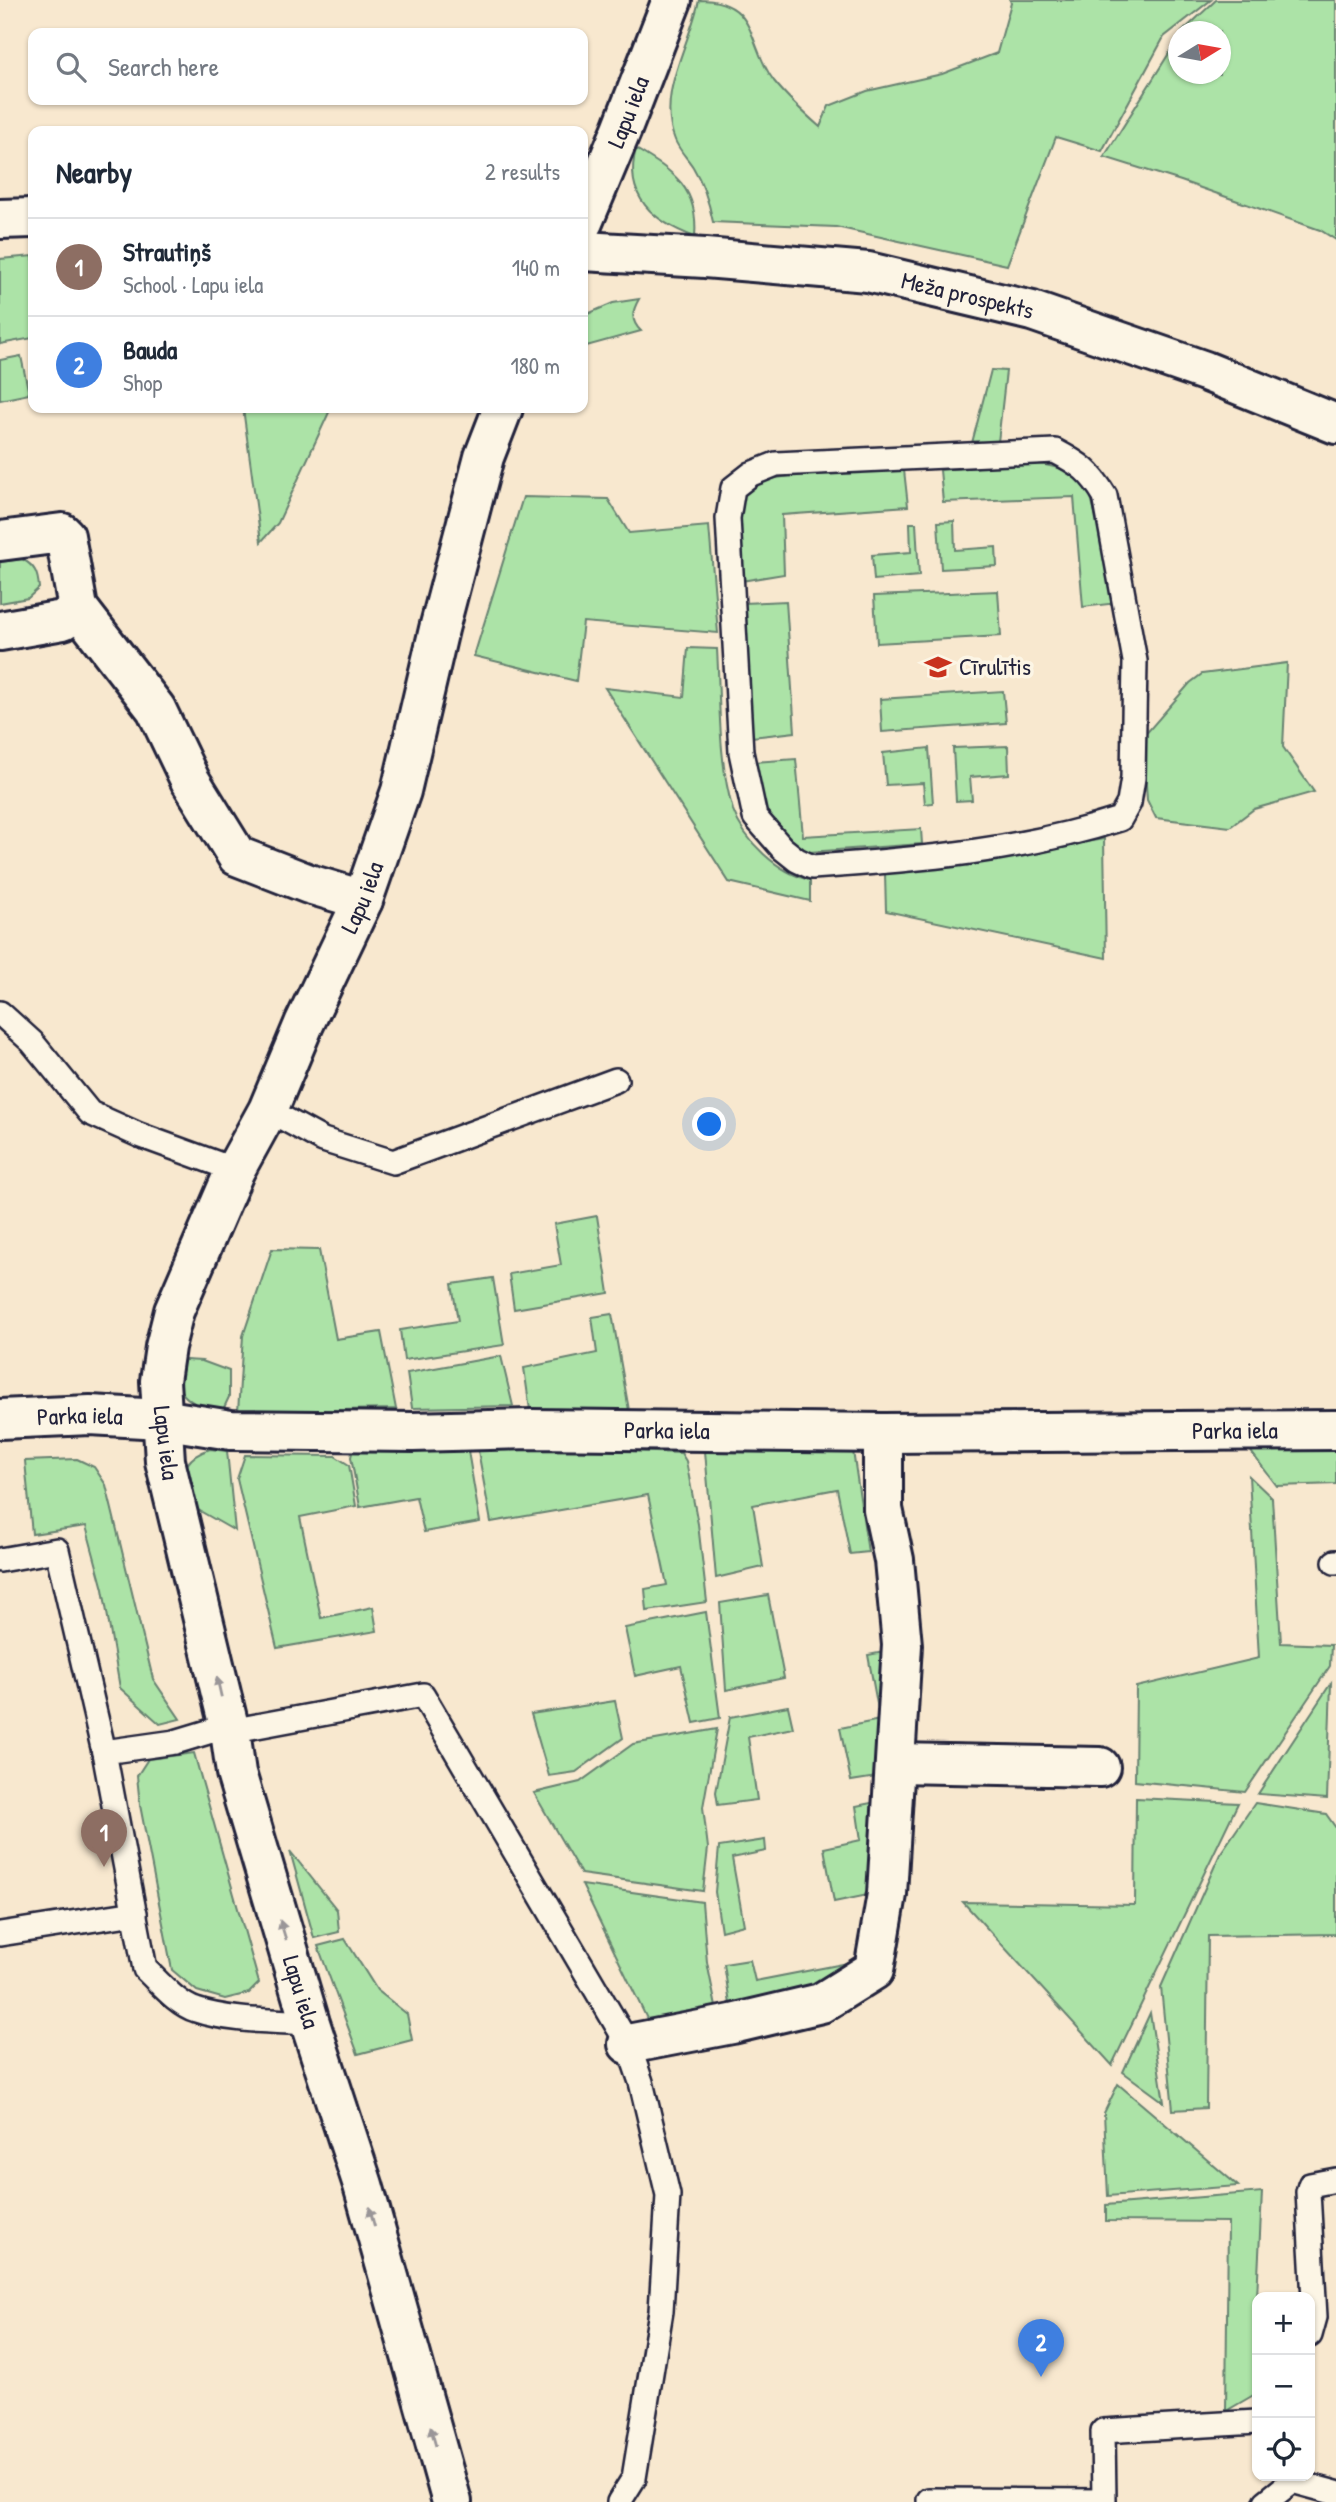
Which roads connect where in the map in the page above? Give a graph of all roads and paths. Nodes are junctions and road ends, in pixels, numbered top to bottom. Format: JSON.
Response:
{"nodes":[{"id":1,"x":671,"y":0,"type":"edge"},
{"id":2,"x":588,"y":210,"type":"edge"},
{"id":3,"x":28,"y":218,"type":"edge"},
{"id":4,"x":0,"y":219,"type":"edge"},
{"id":5,"x":588,"y":251,"type":"edge"},
{"id":6,"x":501,"y":413,"type":"edge"},
{"id":7,"x":1336,"y":424,"type":"edge"},
{"id":8,"x":1006,"y":453,"type":"joint"},
{"id":9,"x":0,"y":541,"type":"edge"},
{"id":10,"x":78,"y":608,"type":"junction"},
{"id":11,"x":0,"y":631,"type":"edge"},
{"id":12,"x":363,"y":900,"type":"junction"},
{"id":13,"x":0,"y":1013,"type":"edge"},
{"id":14,"x":616,"y":1080,"type":"dead end"},
{"id":15,"x":268,"y":1110,"type":"junction"},
{"id":16,"x":235,"y":1170,"type":"junction"},
{"id":17,"x":0,"y":1419,"type":"edge"},
{"id":18,"x":161,"y":1419,"type":"junction"},
{"id":19,"x":1336,"y":1430,"type":"edge"},
{"id":20,"x":883,"y":1433,"type":"junction"},
{"id":21,"x":0,"y":1560,"type":"edge"},
{"id":22,"x":229,"y":1729,"type":"junction"},
{"id":23,"x":104,"y":1752,"type":"junction"},
{"id":24,"x":896,"y":1763,"type":"junction"},
{"id":25,"x":1100,"y":1767,"type":"dead end"},
{"id":26,"x":135,"y":1913,"type":"junction"},
{"id":27,"x":0,"y":1934,"type":"edge"},
{"id":28,"x":310,"y":2023,"type":"junction"},
{"id":29,"x":628,"y":2044,"type":"junction"},
{"id":30,"x":1336,"y":2180,"type":"edge"},
{"id":31,"x":1314,"y":2292,"type":"edge"},
{"id":32,"x":1252,"y":2422,"type":"edge"},
{"id":33,"x":1288,"y":2481,"type":"edge"},
{"id":34,"x":1300,"y":2481,"type":"edge"},
{"id":35,"x":1336,"y":2493,"type":"edge"},
{"id":36,"x":929,"y":2500,"type":"dead end"},
{"id":37,"x":1105,"y":2501,"type":"edge"},
{"id":38,"x":452,"y":2502,"type":"edge"},
{"id":39,"x":620,"y":2502,"type":"edge"},
{"id":40,"x":1266,"y":2502,"type":"edge"}],
"edges":[{"from":1,"to":2,"type":"street","name":"Lapu iela"},
{"from":3,"to":4,"type":"street"},
{"from":5,"to":7,"type":"street","name":"Meža prospekts"},
{"from":6,"to":12,"type":"street","name":"Lapu iela"},
{"from":8,"to":8,"type":"lane"},
{"from":9,"to":10,"type":"street"},
{"from":10,"to":11,"type":"street"},
{"from":10,"to":12,"type":"street"},
{"from":12,"to":15,"type":"street","name":"Lapu iela"},
{"from":13,"to":16,"type":"lane"},
{"from":14,"to":15,"type":"lane"},
{"from":15,"to":16,"type":"street","name":"Lapu iela"},
{"from":16,"to":18,"type":"street","name":"Lapu iela"},
{"from":17,"to":18,"type":"street","name":"Parka iela"},
{"from":18,"to":20,"type":"street","name":"Parka iela"},
{"from":22,"to":18,"type":"street","name":"Lapu iela","one_way":true},
{"from":19,"to":20,"type":"street","name":"Parka iela"},
{"from":20,"to":24,"type":"street"},
{"from":21,"to":23,"type":"lane"},
{"from":22,"to":23,"type":"lane"},
{"from":28,"to":22,"type":"street","name":"Lapu iela","one_way":true},
{"from":22,"to":29,"type":"lane"},
{"from":23,"to":26,"type":"lane"},
{"from":24,"to":25,"type":"street"},
{"from":24,"to":29,"type":"street"},
{"from":26,"to":27,"type":"lane"},
{"from":26,"to":28,"type":"lane"},
{"from":38,"to":28,"type":"street","name":"Lapu iela","one_way":true},
{"from":29,"to":39,"type":"lane"},
{"from":30,"to":31,"type":"lane"},
{"from":32,"to":37,"type":"lane"},
{"from":33,"to":40,"type":"lane"},
{"from":34,"to":35,"type":"lane"},
{"from":36,"to":37,"type":"lane"}]}
